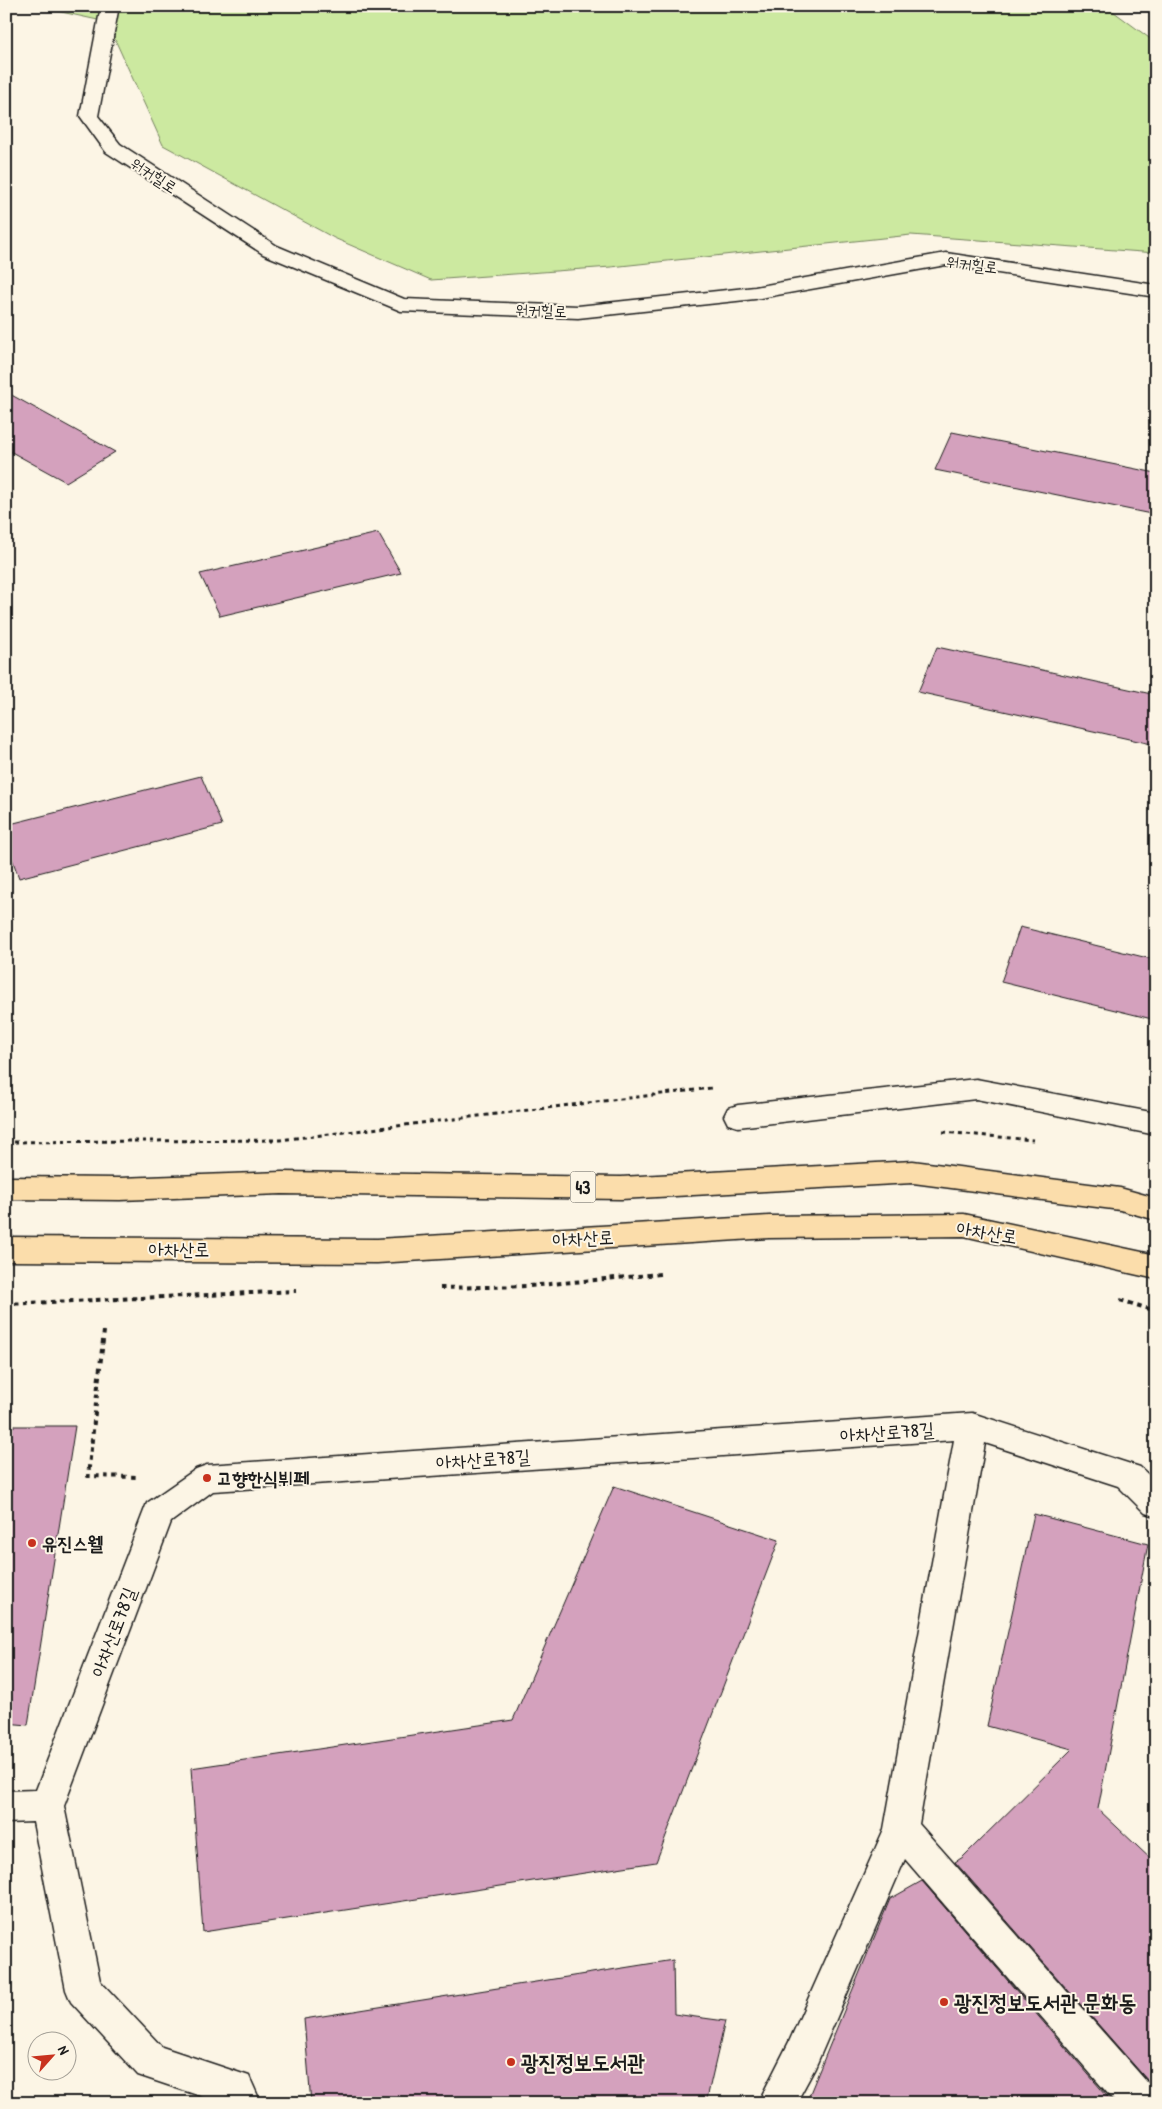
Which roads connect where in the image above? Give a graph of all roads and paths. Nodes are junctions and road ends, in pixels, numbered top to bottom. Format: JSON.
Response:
{"nodes":[{"id":1,"x":110,"y":6,"type":"edge"},
{"id":2,"x":1156,"y":291,"type":"edge"},
{"id":3,"x":722,"y":1087,"type":"dead end"},
{"id":4,"x":738,"y":1116,"type":"dead end"},
{"id":5,"x":1156,"y":1124,"type":"edge"},
{"id":6,"x":6,"y":1142,"type":"edge"},
{"id":7,"x":6,"y":1188,"type":"edge"},
{"id":8,"x":1156,"y":1209,"type":"edge"},
{"id":9,"x":6,"y":1249,"type":"edge"},
{"id":10,"x":1156,"y":1267,"type":"edge"},
{"id":11,"x":104,"y":1331,"type":"dead end"},
{"id":12,"x":972,"y":1426,"type":"junction"},
{"id":13,"x":207,"y":1478,"type":"junction"},
{"id":14,"x":1156,"y":1503,"type":"edge"},
{"id":15,"x":47,"y":1806,"type":"junction"},
{"id":16,"x":6,"y":1807,"type":"edge"},
{"id":17,"x":901,"y":1829,"type":"junction"},
{"id":18,"x":243,"y":2103,"type":"edge"},
{"id":19,"x":776,"y":2103,"type":"edge"},
{"id":20,"x":1141,"y":2103,"type":"edge"}],
"edges":[{"from":1,"to":2,"type":"street","name":"워커힐로"},
{"from":3,"to":6,"type":"path"},
{"from":4,"to":5,"type":"street"},
{"from":7,"to":8,"type":"main road","number":"43"},
{"from":9,"to":10,"type":"main road","name":"아차산로"},
{"from":11,"to":13,"type":"path"},
{"from":12,"to":13,"type":"street","name":"아차산로78길"},
{"from":12,"to":14,"type":"street","name":"아차산로78길"},
{"from":12,"to":17,"type":"street"},
{"from":13,"to":15,"type":"street","name":"아차산로78길"},
{"from":15,"to":16,"type":"street"},
{"from":15,"to":18,"type":"street"},
{"from":17,"to":19,"type":"street"},
{"from":17,"to":20,"type":"street"}]}
